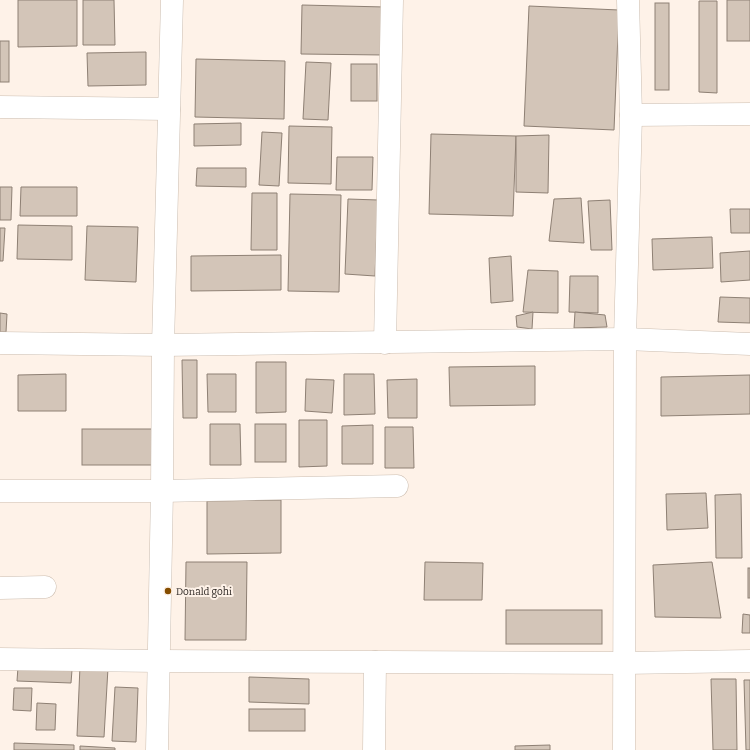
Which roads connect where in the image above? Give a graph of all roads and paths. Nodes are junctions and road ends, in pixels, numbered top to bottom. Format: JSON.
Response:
{"nodes":[{"id":1,"x":172,"y":0,"type":"edge"},
{"id":2,"x":392,"y":0,"type":"edge"},
{"id":3,"x":628,"y":0,"type":"edge"},
{"id":4,"x":0,"y":107,"type":"edge"},
{"id":5,"x":169,"y":109,"type":"junction"},
{"id":6,"x":750,"y":114,"type":"edge"},
{"id":7,"x":631,"y":115,"type":"junction"},
{"id":8,"x":625,"y":339,"type":"junction"},
{"id":9,"x":0,"y":343,"type":"edge"},
{"id":10,"x":384,"y":343,"type":"junction"},
{"id":11,"x":750,"y":344,"type":"edge"},
{"id":12,"x":163,"y":345,"type":"junction"},
{"id":13,"x":397,"y":486,"type":"dead end"},
{"id":14,"x":0,"y":491,"type":"edge"},
{"id":15,"x":162,"y":491,"type":"junction"},
{"id":16,"x":45,"y":587,"type":"dead end"},
{"id":17,"x":0,"y":588,"type":"edge"},
{"id":18,"x":0,"y":659,"type":"edge"},
{"id":19,"x":158,"y":661,"type":"junction"},
{"id":20,"x":750,"y":661,"type":"edge"},
{"id":21,"x":375,"y":662,"type":"junction"},
{"id":22,"x":624,"y":663,"type":"junction"},
{"id":23,"x":157,"y":750,"type":"edge"},
{"id":24,"x":374,"y":750,"type":"edge"},
{"id":25,"x":624,"y":750,"type":"edge"}],
"edges":[{"from":1,"to":5,"type":"street"},
{"from":2,"to":10,"type":"street"},
{"from":3,"to":7,"type":"street"},
{"from":4,"to":5,"type":"street"},
{"from":5,"to":12,"type":"street"},
{"from":6,"to":7,"type":"street"},
{"from":7,"to":8,"type":"street"},
{"from":8,"to":10,"type":"street"},
{"from":8,"to":11,"type":"street"},
{"from":8,"to":22,"type":"street"},
{"from":9,"to":12,"type":"street"},
{"from":10,"to":12,"type":"street"},
{"from":12,"to":15,"type":"street"},
{"from":13,"to":15,"type":"street"},
{"from":14,"to":15,"type":"street"},
{"from":15,"to":19,"type":"street"},
{"from":16,"to":17,"type":"street"},
{"from":18,"to":19,"type":"street"},
{"from":19,"to":21,"type":"street"},
{"from":19,"to":23,"type":"street"},
{"from":20,"to":22,"type":"street"},
{"from":21,"to":22,"type":"street"},
{"from":21,"to":24,"type":"street"},
{"from":22,"to":25,"type":"street"}]}
